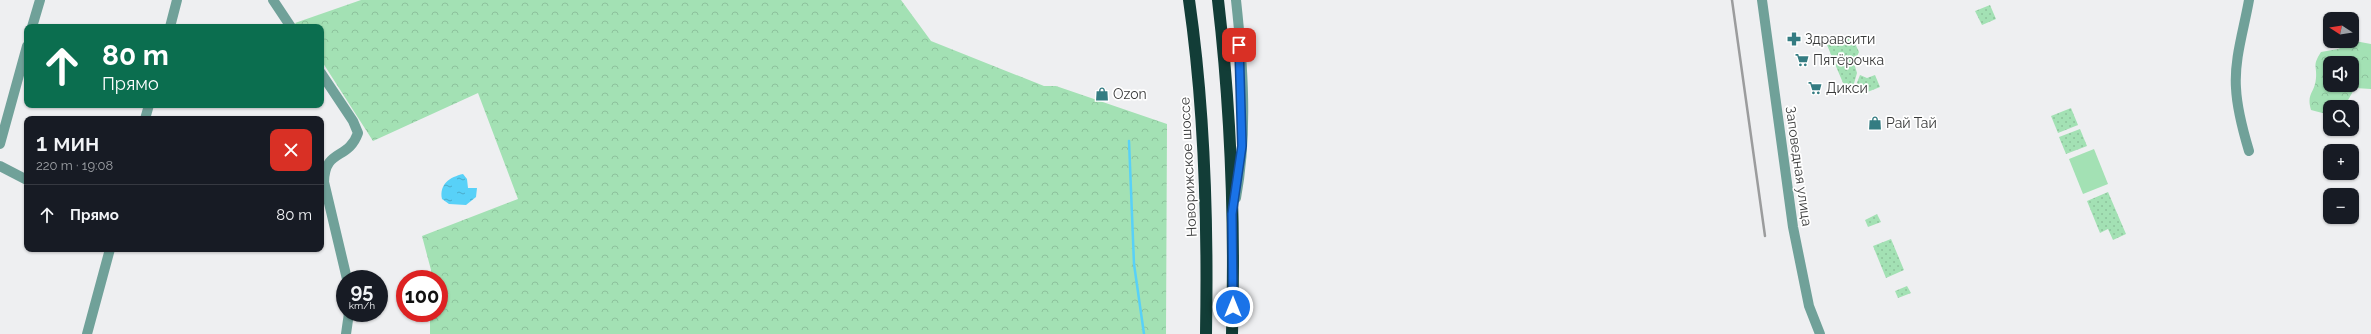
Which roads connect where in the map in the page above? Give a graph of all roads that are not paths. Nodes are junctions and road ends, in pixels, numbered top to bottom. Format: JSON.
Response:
{"nodes":[{"id":1,"x":40,"y":0,"type":"edge"},
{"id":2,"x":178,"y":0,"type":"edge"},
{"id":3,"x":273,"y":0,"type":"edge"},
{"id":4,"x":1189,"y":0,"type":"edge"},
{"id":5,"x":1218,"y":0,"type":"edge"},
{"id":6,"x":1236,"y":0,"type":"edge"},
{"id":7,"x":1762,"y":0,"type":"edge"},
{"id":8,"x":2249,"y":0,"type":"edge"},
{"id":9,"x":33,"y":24,"type":"edge"},
{"id":10,"x":171,"y":24,"type":"edge"},
{"id":11,"x":289,"y":24,"type":"edge"},
{"id":12,"x":24,"y":57,"type":"edge"},
{"id":13,"x":324,"y":78,"type":"edge"},
{"id":14,"x":0,"y":144,"type":"edge"},
{"id":15,"x":2249,"y":151,"type":"dead end"},
{"id":16,"x":0,"y":166,"type":"edge"},
{"id":17,"x":324,"y":168,"type":"edge"},
{"id":18,"x":324,"y":168,"type":"edge"},
{"id":19,"x":24,"y":178,"type":"edge"},
{"id":20,"x":324,"y":182,"type":"edge"},
{"id":21,"x":324,"y":182,"type":"edge"},
{"id":22,"x":1232,"y":214,"type":"junction"},
{"id":23,"x":109,"y":252,"type":"edge"},
{"id":24,"x":345,"y":270,"type":"edge"},
{"id":25,"x":347,"y":322,"type":"edge"},
{"id":26,"x":87,"y":334,"type":"edge"},
{"id":27,"x":346,"y":334,"type":"edge"},
{"id":28,"x":1206,"y":334,"type":"edge"},
{"id":29,"x":1232,"y":334,"type":"edge"},
{"id":30,"x":1820,"y":334,"type":"edge"}],
"edges":[{"from":1,"to":9,"type":"street"},
{"from":2,"to":10,"type":"street"},
{"from":3,"to":11,"type":"street"},
{"from":4,"to":28,"type":"highway","name":"Новорижское шоссе"},
{"from":5,"to":22,"type":"highway"},
{"from":6,"to":22,"type":"street"},
{"from":7,"to":30,"type":"street","name":"Заповедная улица"},
{"from":8,"to":15,"type":"street"},
{"from":12,"to":14,"type":"street"},
{"from":13,"to":17,"type":"street"},
{"from":16,"to":19,"type":"street"},
{"from":18,"to":20,"type":"street"},
{"from":21,"to":24,"type":"street"},
{"from":22,"to":29,"type":"highway"},
{"from":23,"to":26,"type":"street"},
{"from":25,"to":27,"type":"street"}]}
